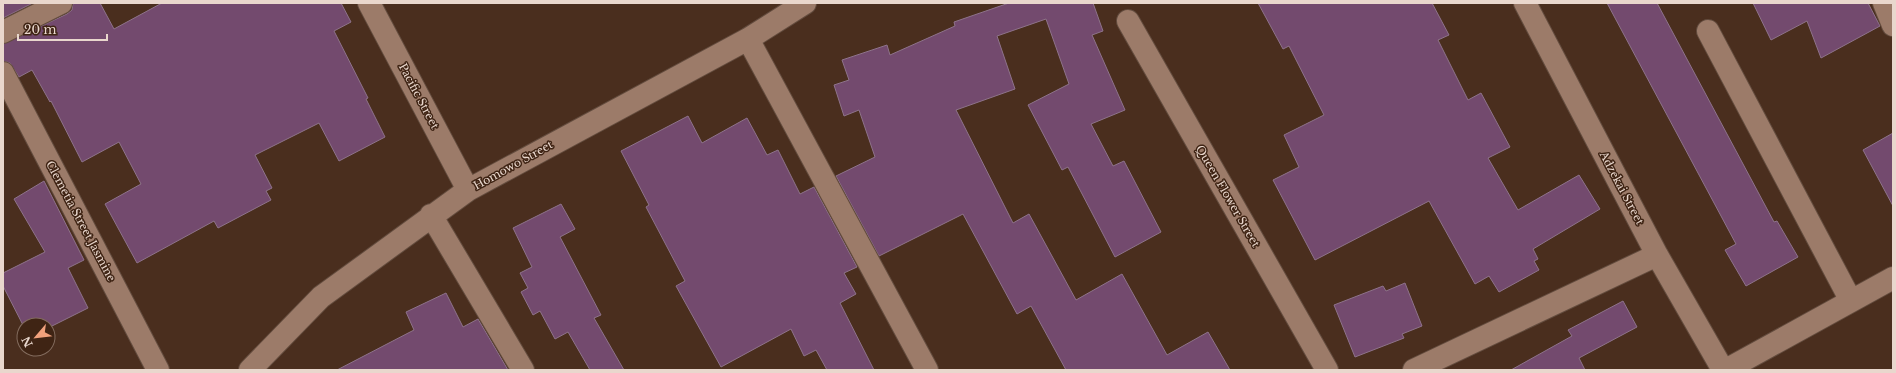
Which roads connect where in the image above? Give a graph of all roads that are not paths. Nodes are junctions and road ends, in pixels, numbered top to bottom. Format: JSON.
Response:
{"nodes":[{"id":1,"x":61,"y":3,"type":"edge"},
{"id":2,"x":369,"y":3,"type":"edge"},
{"id":3,"x":803,"y":3,"type":"edge"},
{"id":4,"x":1525,"y":3,"type":"edge"},
{"id":5,"x":1884,"y":3,"type":"edge"},
{"id":6,"x":1128,"y":21,"type":"dead end"},
{"id":7,"x":1893,"y":25,"type":"edge"},
{"id":8,"x":1708,"y":30,"type":"dead end"},
{"id":9,"x":3,"y":32,"type":"edge"},
{"id":10,"x":748,"y":39,"type":"junction"},
{"id":11,"x":3,"y":73,"type":"edge"},
{"id":12,"x":468,"y":190,"type":"junction"},
{"id":13,"x":431,"y":215,"type":"junction"},
{"id":14,"x":1657,"y":255,"type":"junction"},
{"id":15,"x":1893,"y":278,"type":"edge"},
{"id":16,"x":1852,"y":301,"type":"junction"},
{"id":17,"x":158,"y":370,"type":"edge"},
{"id":18,"x":250,"y":370,"type":"edge"},
{"id":19,"x":523,"y":370,"type":"edge"},
{"id":20,"x":927,"y":370,"type":"edge"},
{"id":21,"x":1327,"y":370,"type":"edge"},
{"id":22,"x":1414,"y":370,"type":"edge"},
{"id":23,"x":1724,"y":370,"type":"edge"}],
"edges":[{"from":1,"to":9,"type":"street"},
{"from":2,"to":12,"type":"street","name":"Pacific Street"},
{"from":3,"to":10,"type":"street","name":"Homowo Street"},
{"from":4,"to":14,"type":"street","name":"Adzekai Street"},
{"from":5,"to":7,"type":"street"},
{"from":6,"to":21,"type":"street","name":"Queen Flower Street"},
{"from":8,"to":16,"type":"street"},
{"from":10,"to":12,"type":"street","name":"Homowo Street"},
{"from":10,"to":20,"type":"street"},
{"from":11,"to":17,"type":"street","name":"Clemetia Street Jasmine"},
{"from":12,"to":13,"type":"street","name":"Homowo Street"},
{"from":13,"to":18,"type":"street","name":"Homowo Street"},
{"from":13,"to":19,"type":"street"},
{"from":14,"to":22,"type":"street"},
{"from":14,"to":23,"type":"street","name":"Adzekai Street"},
{"from":15,"to":16,"type":"street"},
{"from":16,"to":23,"type":"street"}]}
